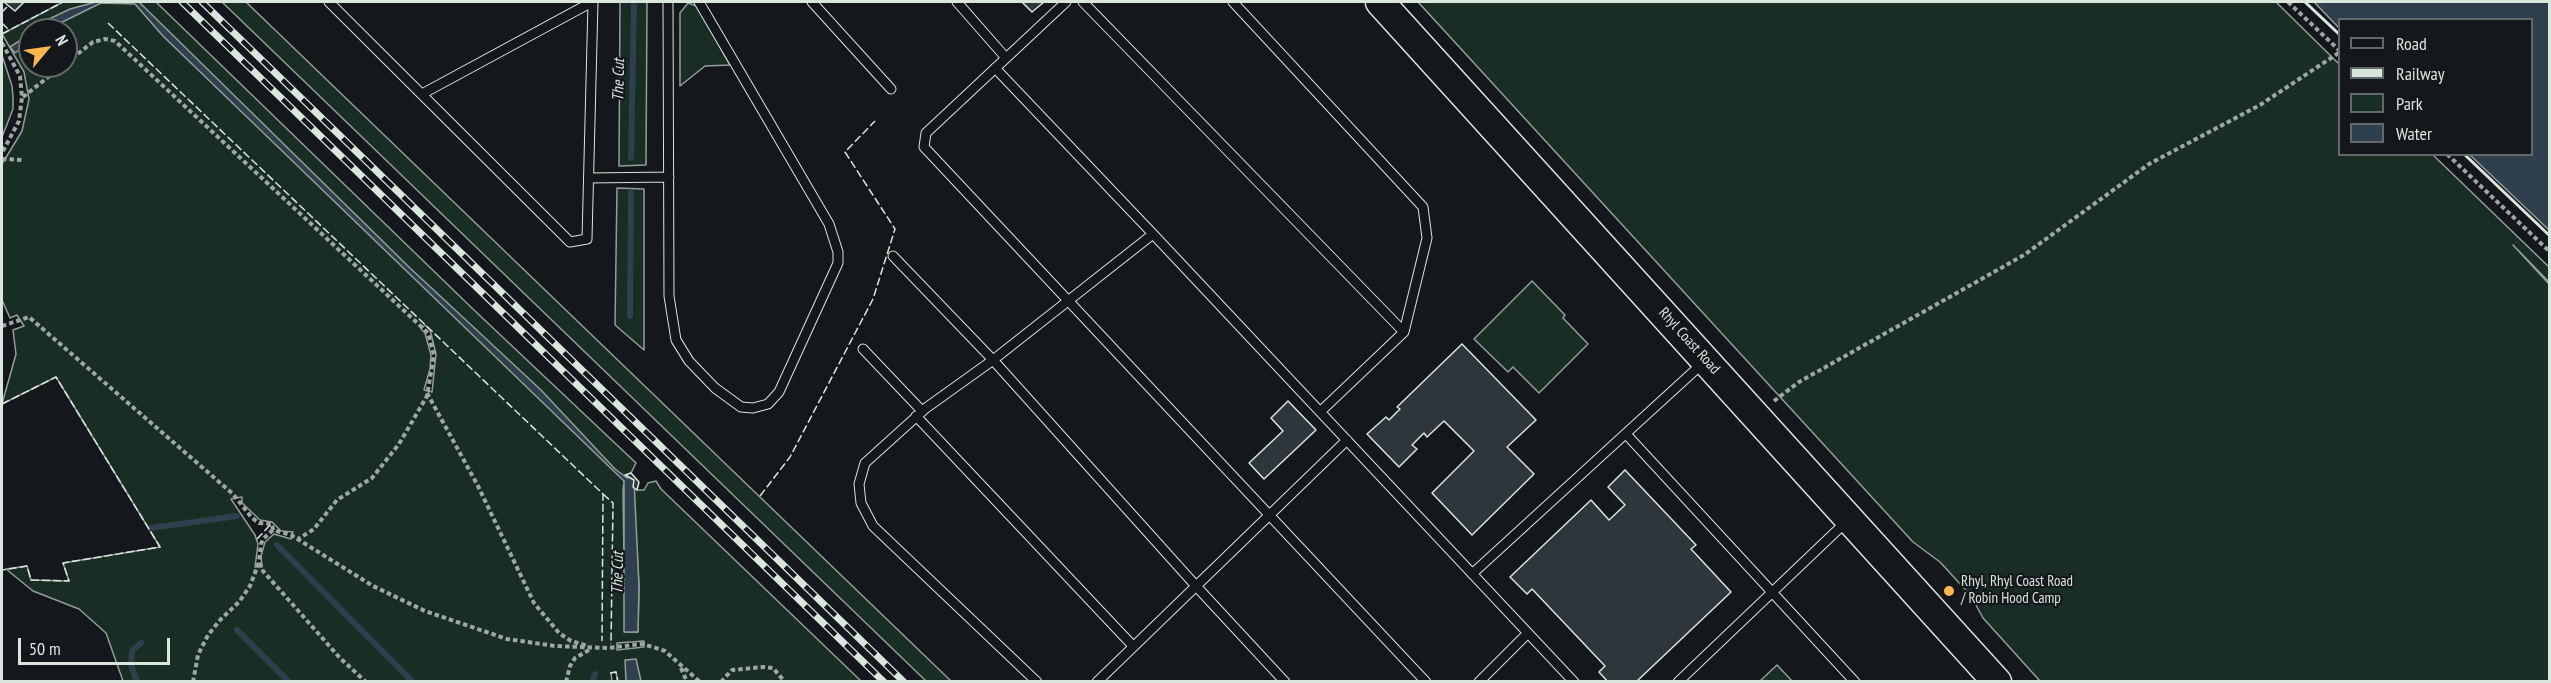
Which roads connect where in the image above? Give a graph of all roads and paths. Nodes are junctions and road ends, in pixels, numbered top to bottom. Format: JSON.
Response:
{"nodes":[{"id":1,"x":329,"y":2,"type":"edge"},
{"id":2,"x":592,"y":2,"type":"edge"},
{"id":3,"x":668,"y":2,"type":"edge"},
{"id":4,"x":699,"y":2,"type":"edge"},
{"id":5,"x":812,"y":2,"type":"edge"},
{"id":6,"x":957,"y":2,"type":"edge"},
{"id":7,"x":1066,"y":2,"type":"edge"},
{"id":8,"x":1083,"y":2,"type":"edge"},
{"id":9,"x":1233,"y":2,"type":"edge"},
{"id":10,"x":1380,"y":2,"type":"edge"},
{"id":11,"x":2289,"y":2,"type":"edge"},
{"id":12,"x":2,"y":45,"type":"edge"},
{"id":13,"x":2338,"y":50,"type":"edge"},
{"id":14,"x":2338,"y":53,"type":"edge"},
{"id":15,"x":78,"y":54,"type":"edge"},
{"id":16,"x":1006,"y":58,"type":"junction"},
{"id":17,"x":996,"y":68,"type":"junction"},
{"id":18,"x":47,"y":78,"type":"edge"},
{"id":19,"x":891,"y":88,"type":"dead end"},
{"id":20,"x":422,"y":94,"type":"junction"},
{"id":21,"x":22,"y":97,"type":"junction"},
{"id":22,"x":2,"y":153,"type":"edge"},
{"id":23,"x":2449,"y":156,"type":"edge"},
{"id":24,"x":2,"y":159,"type":"edge"},
{"id":25,"x":23,"y":160,"type":"dead end"},
{"id":26,"x":669,"y":177,"type":"junction"},
{"id":27,"x":589,"y":178,"type":"junction"},
{"id":28,"x":1153,"y":234,"type":"junction"},
{"id":29,"x":2550,"y":252,"type":"edge"},
{"id":30,"x":893,"y":256,"type":"dead end"},
{"id":31,"x":1068,"y":301,"type":"junction"},
{"id":32,"x":2,"y":326,"type":"edge"},
{"id":33,"x":1404,"y":332,"type":"junction"},
{"id":34,"x":863,"y":349,"type":"dead end"},
{"id":35,"x":993,"y":360,"type":"junction"},
{"id":36,"x":1706,"y":361,"type":"junction"},
{"id":37,"x":427,"y":393,"type":"junction"},
{"id":38,"x":1320,"y":412,"type":"junction"},
{"id":39,"x":919,"y":414,"type":"junction"},
{"id":40,"x":1755,"y":415,"type":"junction"},
{"id":41,"x":1626,"y":434,"type":"junction"},
{"id":42,"x":1347,"y":440,"type":"junction"},
{"id":43,"x":1269,"y":515,"type":"junction"},
{"id":44,"x":1850,"y":519,"type":"junction"},
{"id":45,"x":273,"y":530,"type":"junction"},
{"id":46,"x":298,"y":539,"type":"junction"},
{"id":47,"x":259,"y":561,"type":"junction"},
{"id":48,"x":1472,"y":573,"type":"junction"},
{"id":49,"x":1196,"y":586,"type":"junction"},
{"id":50,"x":1772,"y":592,"type":"junction"},
{"id":51,"x":1528,"y":633,"type":"junction"},
{"id":52,"x":1133,"y":646,"type":"junction"},
{"id":53,"x":594,"y":647,"type":"junction"},
{"id":54,"x":680,"y":665,"type":"junction"},
{"id":55,"x":193,"y":681,"type":"edge"},
{"id":56,"x":366,"y":681,"type":"edge"},
{"id":57,"x":566,"y":681,"type":"edge"},
{"id":58,"x":687,"y":681,"type":"edge"},
{"id":59,"x":700,"y":681,"type":"edge"},
{"id":60,"x":721,"y":681,"type":"edge"},
{"id":61,"x":785,"y":681,"type":"edge"},
{"id":62,"x":1036,"y":681,"type":"edge"},
{"id":63,"x":1097,"y":681,"type":"edge"},
{"id":64,"x":1285,"y":681,"type":"edge"},
{"id":65,"x":1426,"y":681,"type":"edge"},
{"id":66,"x":1479,"y":681,"type":"edge"},
{"id":67,"x":1574,"y":681,"type":"edge"},
{"id":68,"x":1678,"y":681,"type":"edge"},
{"id":69,"x":1855,"y":681,"type":"edge"},
{"id":70,"x":1997,"y":681,"type":"edge"}],
"edges":[{"from":1,"to":20,"type":"lane"},
{"from":2,"to":20,"type":"lane"},
{"from":2,"to":27,"type":"lane"},
{"from":3,"to":26,"type":"lane"},
{"from":4,"to":26,"type":"lane"},
{"from":5,"to":19,"type":"lane"},
{"from":6,"to":16,"type":"lane"},
{"from":7,"to":16,"type":"lane"},
{"from":8,"to":33,"type":"lane"},
{"from":9,"to":33,"type":"lane"},
{"from":10,"to":36,"type":"main road","name":"Rhyl Coast Road"},
{"from":11,"to":13,"type":"path"},
{"from":12,"to":21,"type":"path"},
{"from":14,"to":40,"type":"path"},
{"from":15,"to":37,"type":"path"},
{"from":16,"to":17,"type":"lane"},
{"from":17,"to":28,"type":"lane"},
{"from":17,"to":31,"type":"lane"},
{"from":18,"to":21,"type":"path"},
{"from":20,"to":27,"type":"lane"},
{"from":21,"to":22,"type":"path"},
{"from":23,"to":29,"type":"path"},
{"from":24,"to":25,"type":"path"},
{"from":26,"to":27,"type":"lane"},
{"from":28,"to":31,"type":"lane"},
{"from":28,"to":38,"type":"lane"},
{"from":30,"to":35,"type":"lane"},
{"from":31,"to":35,"type":"lane"},
{"from":31,"to":43,"type":"lane"},
{"from":32,"to":45,"type":"path"},
{"from":33,"to":38,"type":"lane"},
{"from":34,"to":39,"type":"lane"},
{"from":35,"to":39,"type":"lane"},
{"from":35,"to":49,"type":"lane"},
{"from":36,"to":40,"type":"main road","name":"Rhyl Coast Road"},
{"from":36,"to":41,"type":"lane"},
{"from":37,"to":46,"type":"path"},
{"from":37,"to":53,"type":"path"},
{"from":38,"to":42,"type":"lane"},
{"from":39,"to":52,"type":"lane"},
{"from":39,"to":62,"type":"lane"},
{"from":40,"to":44,"type":"main road","name":"Rhyl Coast Road"},
{"from":41,"to":48,"type":"lane"},
{"from":41,"to":50,"type":"lane"},
{"from":42,"to":43,"type":"lane"},
{"from":42,"to":48,"type":"lane"},
{"from":43,"to":49,"type":"lane"},
{"from":43,"to":65,"type":"lane"},
{"from":44,"to":50,"type":"lane"},
{"from":44,"to":70,"type":"main road","name":"Rhyl Coast Road"},
{"from":45,"to":46,"type":"path"},
{"from":45,"to":47,"type":"path"},
{"from":46,"to":53,"type":"path"},
{"from":47,"to":55,"type":"path"},
{"from":47,"to":56,"type":"path"},
{"from":48,"to":51,"type":"lane"},
{"from":49,"to":52,"type":"lane"},
{"from":49,"to":64,"type":"lane"},
{"from":50,"to":68,"type":"lane"},
{"from":50,"to":69,"type":"lane"},
{"from":51,"to":66,"type":"lane"},
{"from":51,"to":67,"type":"lane"},
{"from":52,"to":63,"type":"lane"},
{"from":53,"to":54,"type":"path"},
{"from":53,"to":57,"type":"path"},
{"from":54,"to":58,"type":"path"},
{"from":54,"to":59,"type":"path"},
{"from":60,"to":61,"type":"path"}]}
